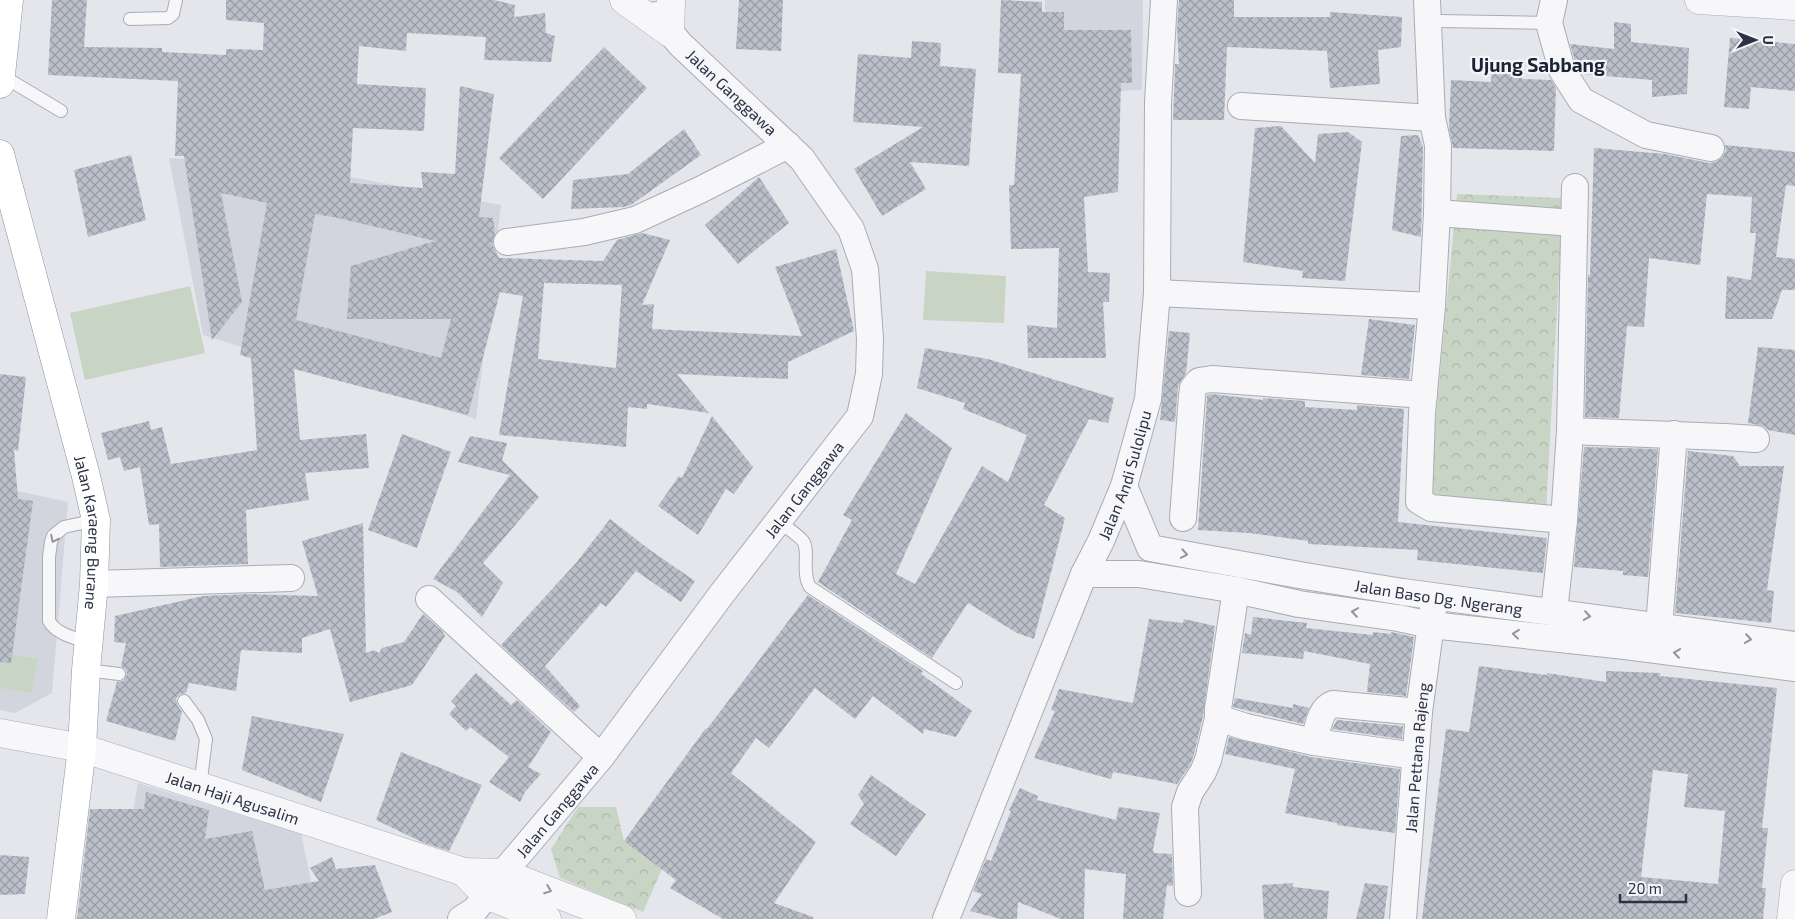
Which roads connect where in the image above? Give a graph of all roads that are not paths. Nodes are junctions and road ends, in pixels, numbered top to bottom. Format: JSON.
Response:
{"nodes":[{"id":1,"x":9,"y":0,"type":"edge"},
{"id":2,"x":176,"y":0,"type":"edge"},
{"id":3,"x":624,"y":0,"type":"edge"},
{"id":4,"x":644,"y":0,"type":"edge"},
{"id":5,"x":670,"y":0,"type":"edge"},
{"id":6,"x":1164,"y":0,"type":"edge"},
{"id":7,"x":1698,"y":0,"type":"edge"},
{"id":8,"x":1795,"y":6,"type":"edge"},
{"id":9,"x":1433,"y":11,"type":"edge"},
{"id":10,"x":1551,"y":12,"type":"edge"},
{"id":11,"x":130,"y":19,"type":"dead end"},
{"id":12,"x":670,"y":33,"type":"junction"},
{"id":13,"x":1,"y":80,"type":"edge"},
{"id":14,"x":1241,"y":106,"type":"dead end"},
{"id":15,"x":61,"y":111,"type":"dead end"},
{"id":16,"x":1432,"y":118,"type":"junction"},
{"id":17,"x":788,"y":145,"type":"junction"},
{"id":18,"x":1711,"y":148,"type":"dead end"},
{"id":19,"x":0,"y":154,"type":"edge"},
{"id":20,"x":1575,"y":187,"type":"dead end"},
{"id":21,"x":1437,"y":213,"type":"junction"},
{"id":22,"x":1574,"y":223,"type":"junction"},
{"id":23,"x":507,"y":242,"type":"dead end"},
{"id":24,"x":1157,"y":293,"type":"junction"},
{"id":25,"x":1432,"y":306,"type":"junction"},
{"id":26,"x":1424,"y":395,"type":"junction"},
{"id":27,"x":1570,"y":431,"type":"junction"},
{"id":28,"x":1674,"y":434,"type":"junction"},
{"id":29,"x":1756,"y":440,"type":"dead end"},
{"id":30,"x":1124,"y":486,"type":"junction"},
{"id":31,"x":1183,"y":518,"type":"dead end"},
{"id":32,"x":96,"y":520,"type":"junction"},
{"id":33,"x":1564,"y":520,"type":"junction"},
{"id":34,"x":778,"y":521,"type":"junction"},
{"id":35,"x":1150,"y":548,"type":"junction"},
{"id":36,"x":1084,"y":574,"type":"junction"},
{"id":37,"x":1139,"y":574,"type":"junction"},
{"id":38,"x":1305,"y":576,"type":"junction"},
{"id":39,"x":291,"y":578,"type":"dead end"},
{"id":40,"x":94,"y":584,"type":"junction"},
{"id":41,"x":1236,"y":590,"type":"junction"},
{"id":42,"x":1434,"y":596,"type":"junction"},
{"id":43,"x":429,"y":599,"type":"dead end"},
{"id":44,"x":1299,"y":604,"type":"junction"},
{"id":45,"x":1554,"y":612,"type":"junction"},
{"id":46,"x":1431,"y":625,"type":"junction"},
{"id":47,"x":1659,"y":627,"type":"junction"},
{"id":48,"x":1626,"y":634,"type":"junction"},
{"id":49,"x":89,"y":643,"type":"junction"},
{"id":50,"x":1795,"y":646,"type":"edge"},
{"id":51,"x":1795,"y":668,"type":"edge"},
{"id":52,"x":86,"y":670,"type":"junction"},
{"id":53,"x":119,"y":674,"type":"dead end"},
{"id":54,"x":956,"y":683,"type":"dead end"},
{"id":55,"x":184,"y":701,"type":"dead end"},
{"id":56,"x":1419,"y":712,"type":"junction"},
{"id":57,"x":1218,"y":718,"type":"junction"},
{"id":58,"x":0,"y":733,"type":"edge"},
{"id":59,"x":1314,"y":742,"type":"junction"},
{"id":60,"x":82,"y":748,"type":"junction"},
{"id":61,"x":1416,"y":756,"type":"junction"},
{"id":62,"x":601,"y":757,"type":"junction"},
{"id":63,"x":200,"y":787,"type":"junction"},
{"id":64,"x":464,"y":872,"type":"junction"},
{"id":65,"x":502,"y":873,"type":"junction"},
{"id":66,"x":1795,"y":884,"type":"edge"},
{"id":67,"x":1188,"y":893,"type":"dead end"},
{"id":68,"x":486,"y":895,"type":"junction"},
{"id":69,"x":1793,"y":917,"type":"edge"},
{"id":70,"x":61,"y":919,"type":"edge"},
{"id":71,"x":461,"y":919,"type":"edge"},
{"id":72,"x":547,"y":919,"type":"edge"},
{"id":73,"x":622,"y":919,"type":"edge"},
{"id":74,"x":946,"y":919,"type":"edge"},
{"id":75,"x":1403,"y":919,"type":"edge"}],
"edges":[{"from":1,"to":13,"type":"highway"},
{"from":2,"to":11,"type":"lane"},
{"from":3,"to":12,"type":"street"},
{"from":4,"to":12,"type":"street","name":"Jalan Ganggawa"},
{"from":5,"to":12,"type":"street"},
{"from":6,"to":24,"type":"street","name":"Jalan Andi Sulolipu"},
{"from":7,"to":8,"type":"street"},
{"from":9,"to":10,"type":"lane"},
{"from":9,"to":16,"type":"street"},
{"from":10,"to":18,"type":"street"},
{"from":12,"to":17,"type":"street","name":"Jalan Ganggawa"},
{"from":13,"to":15,"type":"lane"},
{"from":14,"to":16,"type":"street"},
{"from":16,"to":21,"type":"street"},
{"from":17,"to":23,"type":"street"},
{"from":17,"to":34,"type":"street","name":"Jalan Ganggawa"},
{"from":19,"to":32,"type":"highway","name":"Jalan Karaeng Burane"},
{"from":20,"to":22,"type":"street"},
{"from":21,"to":22,"type":"street"},
{"from":21,"to":25,"type":"street"},
{"from":22,"to":27,"type":"street"},
{"from":24,"to":25,"type":"street"},
{"from":24,"to":30,"type":"street","name":"Jalan Andi Sulolipu"},
{"from":25,"to":26,"type":"street"},
{"from":26,"to":31,"type":"street"},
{"from":26,"to":33,"type":"street"},
{"from":27,"to":28,"type":"street"},
{"from":27,"to":33,"type":"street"},
{"from":28,"to":29,"type":"street"},
{"from":28,"to":47,"type":"street"},
{"from":30,"to":35,"type":"street"},
{"from":30,"to":36,"type":"street","name":"Jalan Andi Sulolipu"},
{"from":32,"to":40,"type":"highway","name":"Jalan Karaeng Burane"},
{"from":32,"to":49,"type":"lane","one_way":true},
{"from":33,"to":45,"type":"street"},
{"from":34,"to":54,"type":"lane"},
{"from":34,"to":62,"type":"street","name":"Jalan Ganggawa"},
{"from":35,"to":37,"type":"street"},
{"from":35,"to":38,"type":"street","name":"Jalan Baso Dg. Ngerang","one_way":true},
{"from":36,"to":37,"type":"street","name":"Jalan Baso Dg. Ngerang"},
{"from":36,"to":74,"type":"street","name":"Jalan Andi Sulolipu"},
{"from":37,"to":41,"type":"street","name":"Jalan Baso Dg. Ngerang"},
{"from":38,"to":42,"type":"street","name":"Jalan Baso Dg. Ngerang"},
{"from":38,"to":44,"type":"street"},
{"from":39,"to":40,"type":"street"},
{"from":40,"to":49,"type":"highway","name":"Jalan Karaeng Burane"},
{"from":41,"to":44,"type":"street","name":"Jalan Baso Dg. Ngerang"},
{"from":41,"to":57,"type":"street"},
{"from":42,"to":45,"type":"street","name":"Jalan Baso Dg. Ngerang"},
{"from":42,"to":46,"type":"street","name":"Jalan Pettana Rajeng"},
{"from":43,"to":62,"type":"street"},
{"from":46,"to":44,"type":"street","name":"Jalan Baso Dg. Ngerang","one_way":true},
{"from":45,"to":48,"type":"street","name":"Jalan Baso Dg. Ngerang","one_way":true},
{"from":48,"to":46,"type":"street","name":"Jalan Baso Dg. Ngerang","one_way":true},
{"from":46,"to":56,"type":"street","name":"Jalan Pettana Rajeng"},
{"from":47,"to":48,"type":"street","name":"Jalan Baso Dg. Ngerang"},
{"from":47,"to":50,"type":"street","name":"Jalan Baso Dg. Ngerang","one_way":true},
{"from":51,"to":48,"type":"street","name":"Jalan Baso Dg. Ngerang","one_way":true},
{"from":49,"to":52,"type":"highway","name":"Jalan Karaeng Burane"},
{"from":52,"to":53,"type":"lane"},
{"from":52,"to":60,"type":"highway","name":"Jalan Karaeng Burane"},
{"from":55,"to":63,"type":"lane"},
{"from":56,"to":59,"type":"street"},
{"from":56,"to":61,"type":"street","name":"Jalan Pettana Rajeng"},
{"from":57,"to":59,"type":"street"},
{"from":57,"to":67,"type":"street"},
{"from":58,"to":60,"type":"street","name":"Jalan Haji Agusalim"},
{"from":59,"to":61,"type":"street"},
{"from":60,"to":63,"type":"street","name":"Jalan Haji Agusalim"},
{"from":60,"to":70,"type":"highway","name":"Jalan Karaeng Burane"},
{"from":61,"to":75,"type":"street","name":"Jalan Pettana Rajeng"},
{"from":62,"to":65,"type":"street","name":"Jalan Ganggawa"},
{"from":63,"to":64,"type":"street","name":"Jalan Haji Agusalim"},
{"from":64,"to":65,"type":"street"},
{"from":64,"to":68,"type":"street"},
{"from":65,"to":68,"type":"street","name":"Jalan Ganggawa"},
{"from":65,"to":73,"type":"street","one_way":true},
{"from":66,"to":69,"type":"street"},
{"from":68,"to":71,"type":"street","name":"Jalan Ganggawa"},
{"from":68,"to":72,"type":"street"}]}
